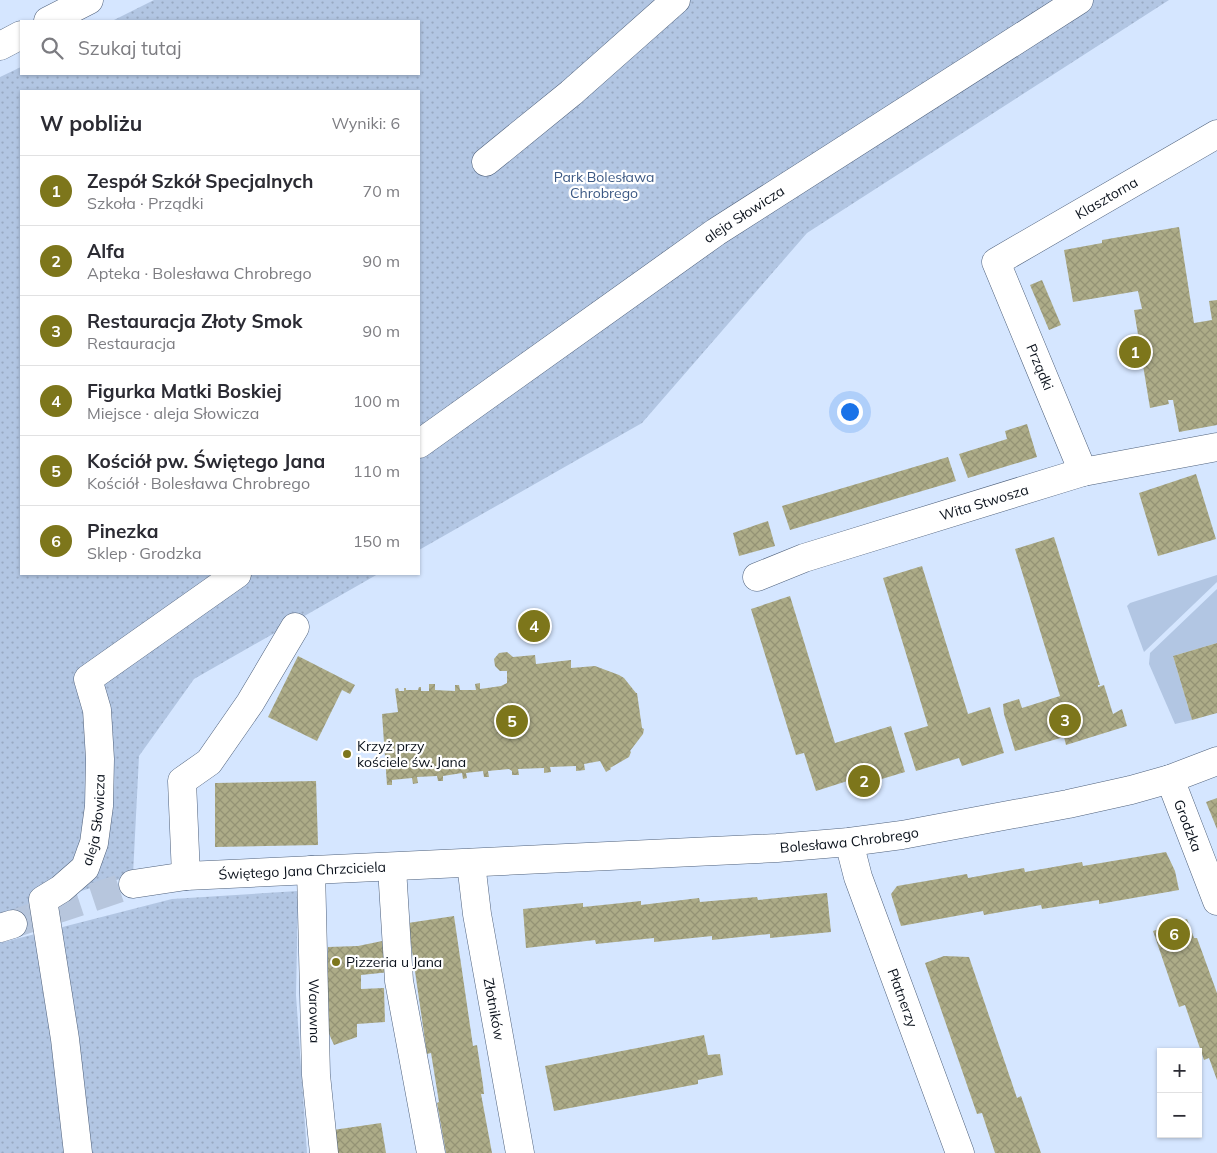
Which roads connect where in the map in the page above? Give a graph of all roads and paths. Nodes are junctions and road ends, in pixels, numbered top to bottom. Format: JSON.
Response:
{"nodes":[{"id":1,"x":89,"y":0,"type":"edge"},
{"id":2,"x":676,"y":0,"type":"edge"},
{"id":3,"x":1079,"y":0,"type":"edge"},
{"id":4,"x":50,"y":20,"type":"edge"},
{"id":5,"x":20,"y":36,"type":"edge"},
{"id":6,"x":0,"y":46,"type":"edge"},
{"id":7,"x":1217,"y":134,"type":"edge"},
{"id":8,"x":486,"y":162,"type":"dead end"},
{"id":9,"x":996,"y":262,"type":"joint"},
{"id":10,"x":420,"y":443,"type":"edge"},
{"id":11,"x":1217,"y":447,"type":"edge"},
{"id":12,"x":1083,"y":472,"type":"junction"},
{"id":13,"x":236,"y":575,"type":"edge"},
{"id":14,"x":757,"y":577,"type":"dead end"},
{"id":15,"x":295,"y":627,"type":"dead end"},
{"id":16,"x":1217,"y":761,"type":"edge"},
{"id":17,"x":1170,"y":779,"type":"junction"},
{"id":18,"x":849,"y":842,"type":"junction"},
{"id":19,"x":471,"y":863,"type":"junction"},
{"id":20,"x":392,"y":868,"type":"junction"},
{"id":21,"x":312,"y":870,"type":"junction"},
{"id":22,"x":186,"y":876,"type":"junction"},
{"id":23,"x":133,"y":884,"type":"tunnel mouth"},
{"id":24,"x":1217,"y":901,"type":"edge"},
{"id":25,"x":78,"y":1153,"type":"edge"},
{"id":26,"x":324,"y":1153,"type":"edge"},
{"id":27,"x":431,"y":1153,"type":"edge"},
{"id":28,"x":520,"y":1153,"type":"edge"},
{"id":29,"x":960,"y":1153,"type":"edge"}],
"edges":[{"from":1,"to":4,"type":"street"},
{"from":2,"to":8,"type":"street"},
{"from":3,"to":10,"type":"street","name":"aleja Słowicza"},
{"from":5,"to":6,"type":"street"},
{"from":7,"to":9,"type":"street","name":"Klasztorna"},
{"from":9,"to":12,"type":"street","name":"Prządki"},
{"from":11,"to":12,"type":"street","name":"Wita Stwosza"},
{"from":12,"to":14,"type":"street","name":"Wita Stwosza"},
{"from":13,"to":25,"type":"street","name":"aleja Słowicza"},
{"from":15,"to":22,"type":"street"},
{"from":16,"to":17,"type":"street","name":"Bolesława Chrobrego"},
{"from":17,"to":18,"type":"street","name":"Bolesława Chrobrego"},
{"from":17,"to":24,"type":"street","name":"Grodzka"},
{"from":18,"to":19,"type":"street","name":"Bolesława Chrobrego"},
{"from":18,"to":29,"type":"street","name":"Płatnerzy"},
{"from":19,"to":20,"type":"street","name":"Świętego Jana Chrzciciela"},
{"from":19,"to":28,"type":"street","name":"Złotników"},
{"from":20,"to":21,"type":"street","name":"Świętego Jana Chrzciciela"},
{"from":20,"to":27,"type":"street"},
{"from":21,"to":22,"type":"street","name":"Świętego Jana Chrzciciela"},
{"from":21,"to":26,"type":"street","name":"Warowna"},
{"from":22,"to":23,"type":"street","name":"Świętego Jana Chrzciciela"}]}
